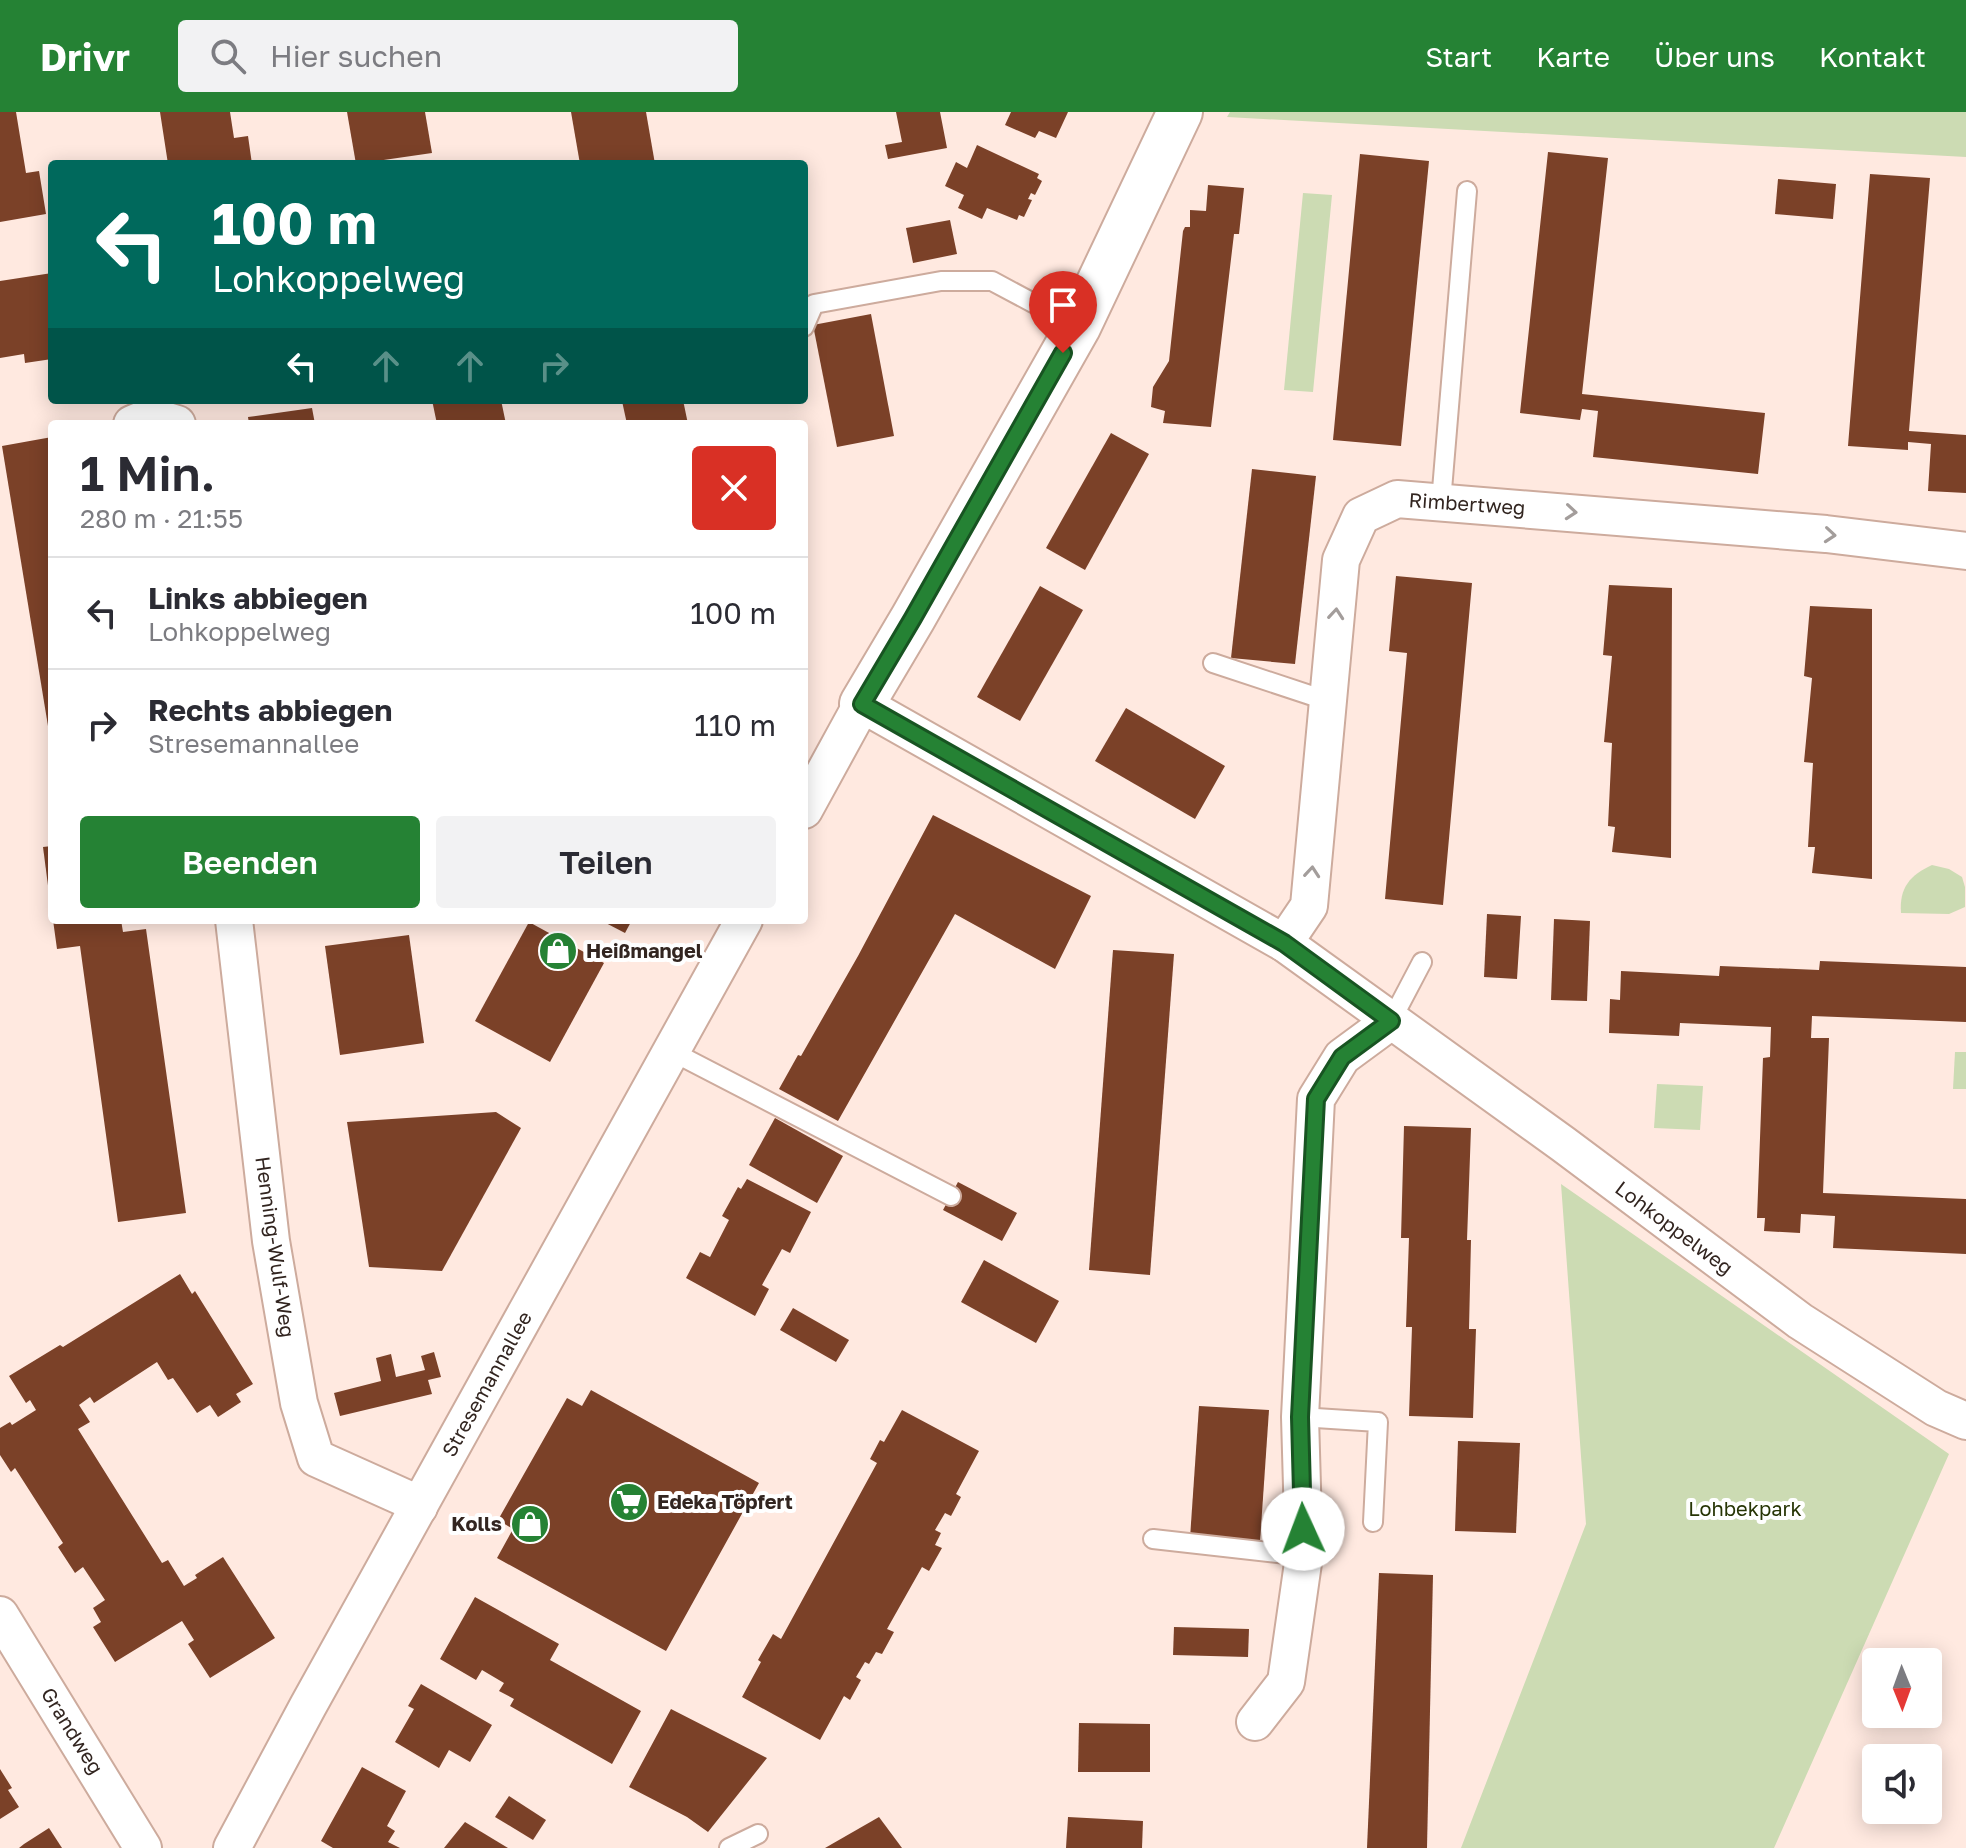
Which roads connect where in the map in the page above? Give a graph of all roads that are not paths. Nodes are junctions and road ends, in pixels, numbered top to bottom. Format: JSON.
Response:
{"nodes":[{"id":1,"x":1180,"y":112,"type":"edge"},
{"id":2,"x":1467,"y":191,"type":"dead end"},
{"id":3,"x":808,"y":318,"type":"edge"},
{"id":4,"x":1078,"y":327,"type":"junction"},
{"id":5,"x":142,"y":420,"type":"edge"},
{"id":6,"x":164,"y":420,"type":"edge"},
{"id":7,"x":1441,"y":502,"type":"junction"},
{"id":8,"x":1966,"y":551,"type":"edge"},
{"id":9,"x":1213,"y":663,"type":"dead end"},
{"id":10,"x":1328,"y":701,"type":"junction"},
{"id":11,"x":862,"y":704,"type":"junction"},
{"id":12,"x":808,"y":803,"type":"edge"},
{"id":13,"x":234,"y":924,"type":"edge"},
{"id":14,"x":742,"y":924,"type":"edge"},
{"id":15,"x":1284,"y":943,"type":"junction"},
{"id":16,"x":1422,"y":962,"type":"dead end"},
{"id":17,"x":1391,"y":1021,"type":"junction"},
{"id":18,"x":671,"y":1051,"type":"junction"},
{"id":19,"x":951,"y":1196,"type":"dead end"},
{"id":20,"x":1300,"y":1417,"type":"junction"},
{"id":21,"x":1966,"y":1421,"type":"edge"},
{"id":22,"x":419,"y":1507,"type":"junction"},
{"id":23,"x":1373,"y":1522,"type":"dead end"},
{"id":24,"x":1153,"y":1539,"type":"dead end"},
{"id":25,"x":1304,"y":1556,"type":"junction"},
{"id":26,"x":0,"y":1615,"type":"edge"},
{"id":27,"x":1255,"y":1722,"type":"dead end"},
{"id":28,"x":758,"y":1834,"type":"dead end"},
{"id":29,"x":143,"y":1848,"type":"edge"},
{"id":30,"x":232,"y":1848,"type":"edge"},
{"id":31,"x":729,"y":1848,"type":"edge"}],
"edges":[{"from":1,"to":4,"type":"street"},
{"from":2,"to":7,"type":"lane"},
{"from":3,"to":4,"type":"lane"},
{"from":4,"to":11,"type":"street"},
{"from":5,"to":6,"type":"street"},
{"from":7,"to":8,"type":"street","name":"Rimbertweg","one_way":true},
{"from":10,"to":7,"type":"street","name":"Rimbertweg","one_way":true},
{"from":9,"to":10,"type":"lane"},
{"from":15,"to":10,"type":"street","name":"Rimbertweg","one_way":true},
{"from":11,"to":12,"type":"street"},
{"from":11,"to":15,"type":"street","name":"Lohkoppelweg"},
{"from":13,"to":22,"type":"street","name":"Henning-Wulf-Weg"},
{"from":14,"to":18,"type":"street","name":"Stresemannallee"},
{"from":15,"to":17,"type":"street","name":"Lohkoppelweg"},
{"from":16,"to":17,"type":"lane"},
{"from":17,"to":20,"type":"street"},
{"from":17,"to":21,"type":"street","name":"Lohkoppelweg"},
{"from":18,"to":19,"type":"lane"},
{"from":18,"to":22,"type":"street","name":"Stresemannallee"},
{"from":20,"to":23,"type":"lane"},
{"from":20,"to":25,"type":"street"},
{"from":22,"to":30,"type":"street","name":"Stresemannallee"},
{"from":24,"to":25,"type":"lane"},
{"from":25,"to":27,"type":"street"},
{"from":26,"to":29,"type":"street","name":"Grandweg"},
{"from":28,"to":31,"type":"lane"}]}
